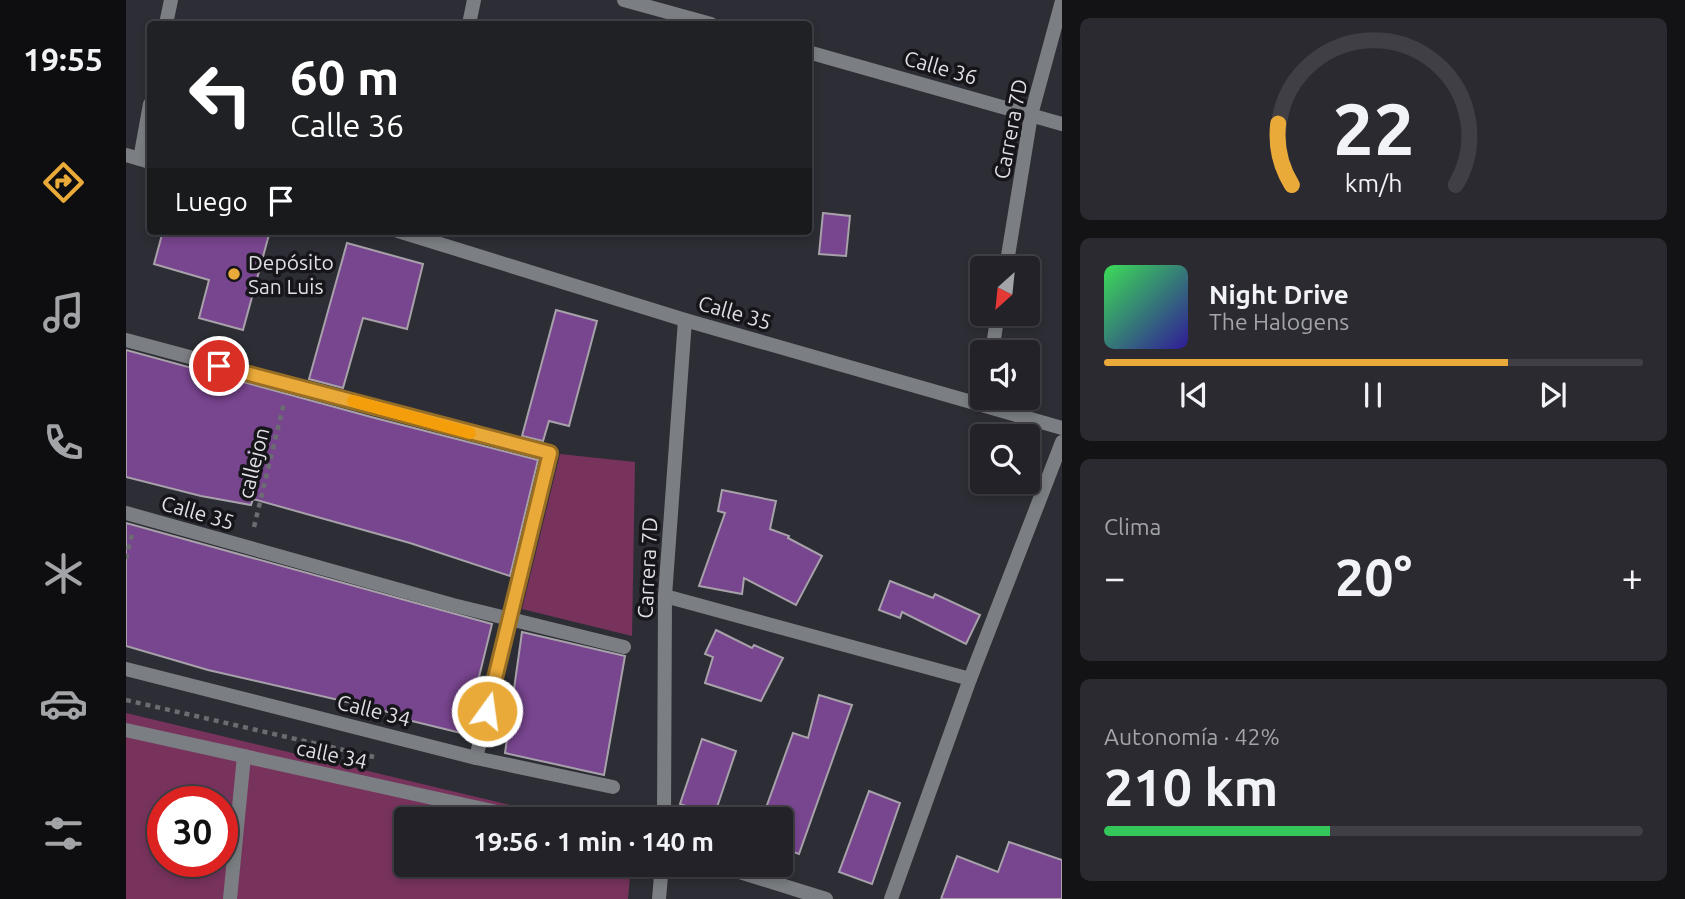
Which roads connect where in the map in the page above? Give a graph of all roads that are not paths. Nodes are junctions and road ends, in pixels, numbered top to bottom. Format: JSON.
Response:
{"nodes":[{"id":1,"x":171,"y":0,"type":"edge"},
{"id":2,"x":474,"y":0,"type":"edge"},
{"id":3,"x":624,"y":0,"type":"edge"},
{"id":4,"x":1062,"y":1,"type":"edge"},
{"id":5,"x":167,"y":21,"type":"edge"},
{"id":6,"x":469,"y":21,"type":"edge"},
{"id":7,"x":700,"y":21,"type":"edge"},
{"id":8,"x":812,"y":53,"type":"edge"},
{"id":9,"x":1031,"y":115,"type":"junction"},
{"id":10,"x":147,"y":119,"type":"edge"},
{"id":11,"x":1062,"y":124,"type":"edge"},
{"id":12,"x":139,"y":158,"type":"edge"},
{"id":13,"x":426,"y":235,"type":"edge"},
{"id":14,"x":1008,"y":256,"type":"edge"},
{"id":15,"x":685,"y":320,"type":"junction"},
{"id":16,"x":126,"y":340,"type":"edge"},
{"id":17,"x":970,"y":397,"type":"edge"},
{"id":18,"x":1010,"y":410,"type":"edge"},
{"id":19,"x":1062,"y":428,"type":"edge"},
{"id":20,"x":1062,"y":442,"type":"edge"},
{"id":21,"x":126,"y":513,"type":"edge"},
{"id":22,"x":665,"y":596,"type":"junction"},
{"id":23,"x":509,"y":618,"type":"junction"},
{"id":24,"x":624,"y":647,"type":"dead end"},
{"id":25,"x":126,"y":669,"type":"edge"},
{"id":26,"x":970,"y":679,"type":"junction"},
{"id":27,"x":126,"y":730,"type":"edge"},
{"id":28,"x":244,"y":756,"type":"junction"},
{"id":29,"x":476,"y":758,"type":"junction"},
{"id":30,"x":613,"y":787,"type":"dead end"},
{"id":31,"x":474,"y":807,"type":"edge"},
{"id":32,"x":664,"y":807,"type":"edge"},
{"id":33,"x":661,"y":877,"type":"edge"},
{"id":34,"x":756,"y":877,"type":"edge"},
{"id":35,"x":230,"y":899,"type":"edge"},
{"id":36,"x":659,"y":899,"type":"edge"},
{"id":37,"x":826,"y":899,"type":"edge"},
{"id":38,"x":891,"y":899,"type":"edge"}],
"edges":[{"from":1,"to":5,"type":"street"},
{"from":2,"to":6,"type":"street"},
{"from":3,"to":7,"type":"street"},
{"from":4,"to":9,"type":"street","name":"Carrera 7D"},
{"from":8,"to":9,"type":"street","name":"Calle 36"},
{"from":9,"to":11,"type":"street","name":"Calle 36"},
{"from":9,"to":14,"type":"street","name":"Carrera 7D"},
{"from":10,"to":12,"type":"street"},
{"from":13,"to":15,"type":"street","name":"Calle 35"},
{"from":15,"to":17,"type":"street","name":"Calle 35"},
{"from":15,"to":22,"type":"street","name":"Carrera 7D"},
{"from":16,"to":23,"type":"street"},
{"from":18,"to":19,"type":"street","name":"Calle 35"},
{"from":20,"to":26,"type":"street"},
{"from":21,"to":23,"type":"street","name":"Calle 35"},
{"from":22,"to":26,"type":"street"},
{"from":22,"to":32,"type":"street","name":"Carrera 7D"},
{"from":23,"to":24,"type":"street","name":"Calle 35"},
{"from":23,"to":29,"type":"street"},
{"from":25,"to":29,"type":"street","name":"Calle 34"},
{"from":26,"to":38,"type":"street"},
{"from":27,"to":28,"type":"street","name":"calle 34"},
{"from":28,"to":31,"type":"street","name":"calle 34"},
{"from":28,"to":35,"type":"street"},
{"from":29,"to":30,"type":"street","name":"Calle 34"},
{"from":33,"to":36,"type":"street"},
{"from":34,"to":37,"type":"street"}]}
